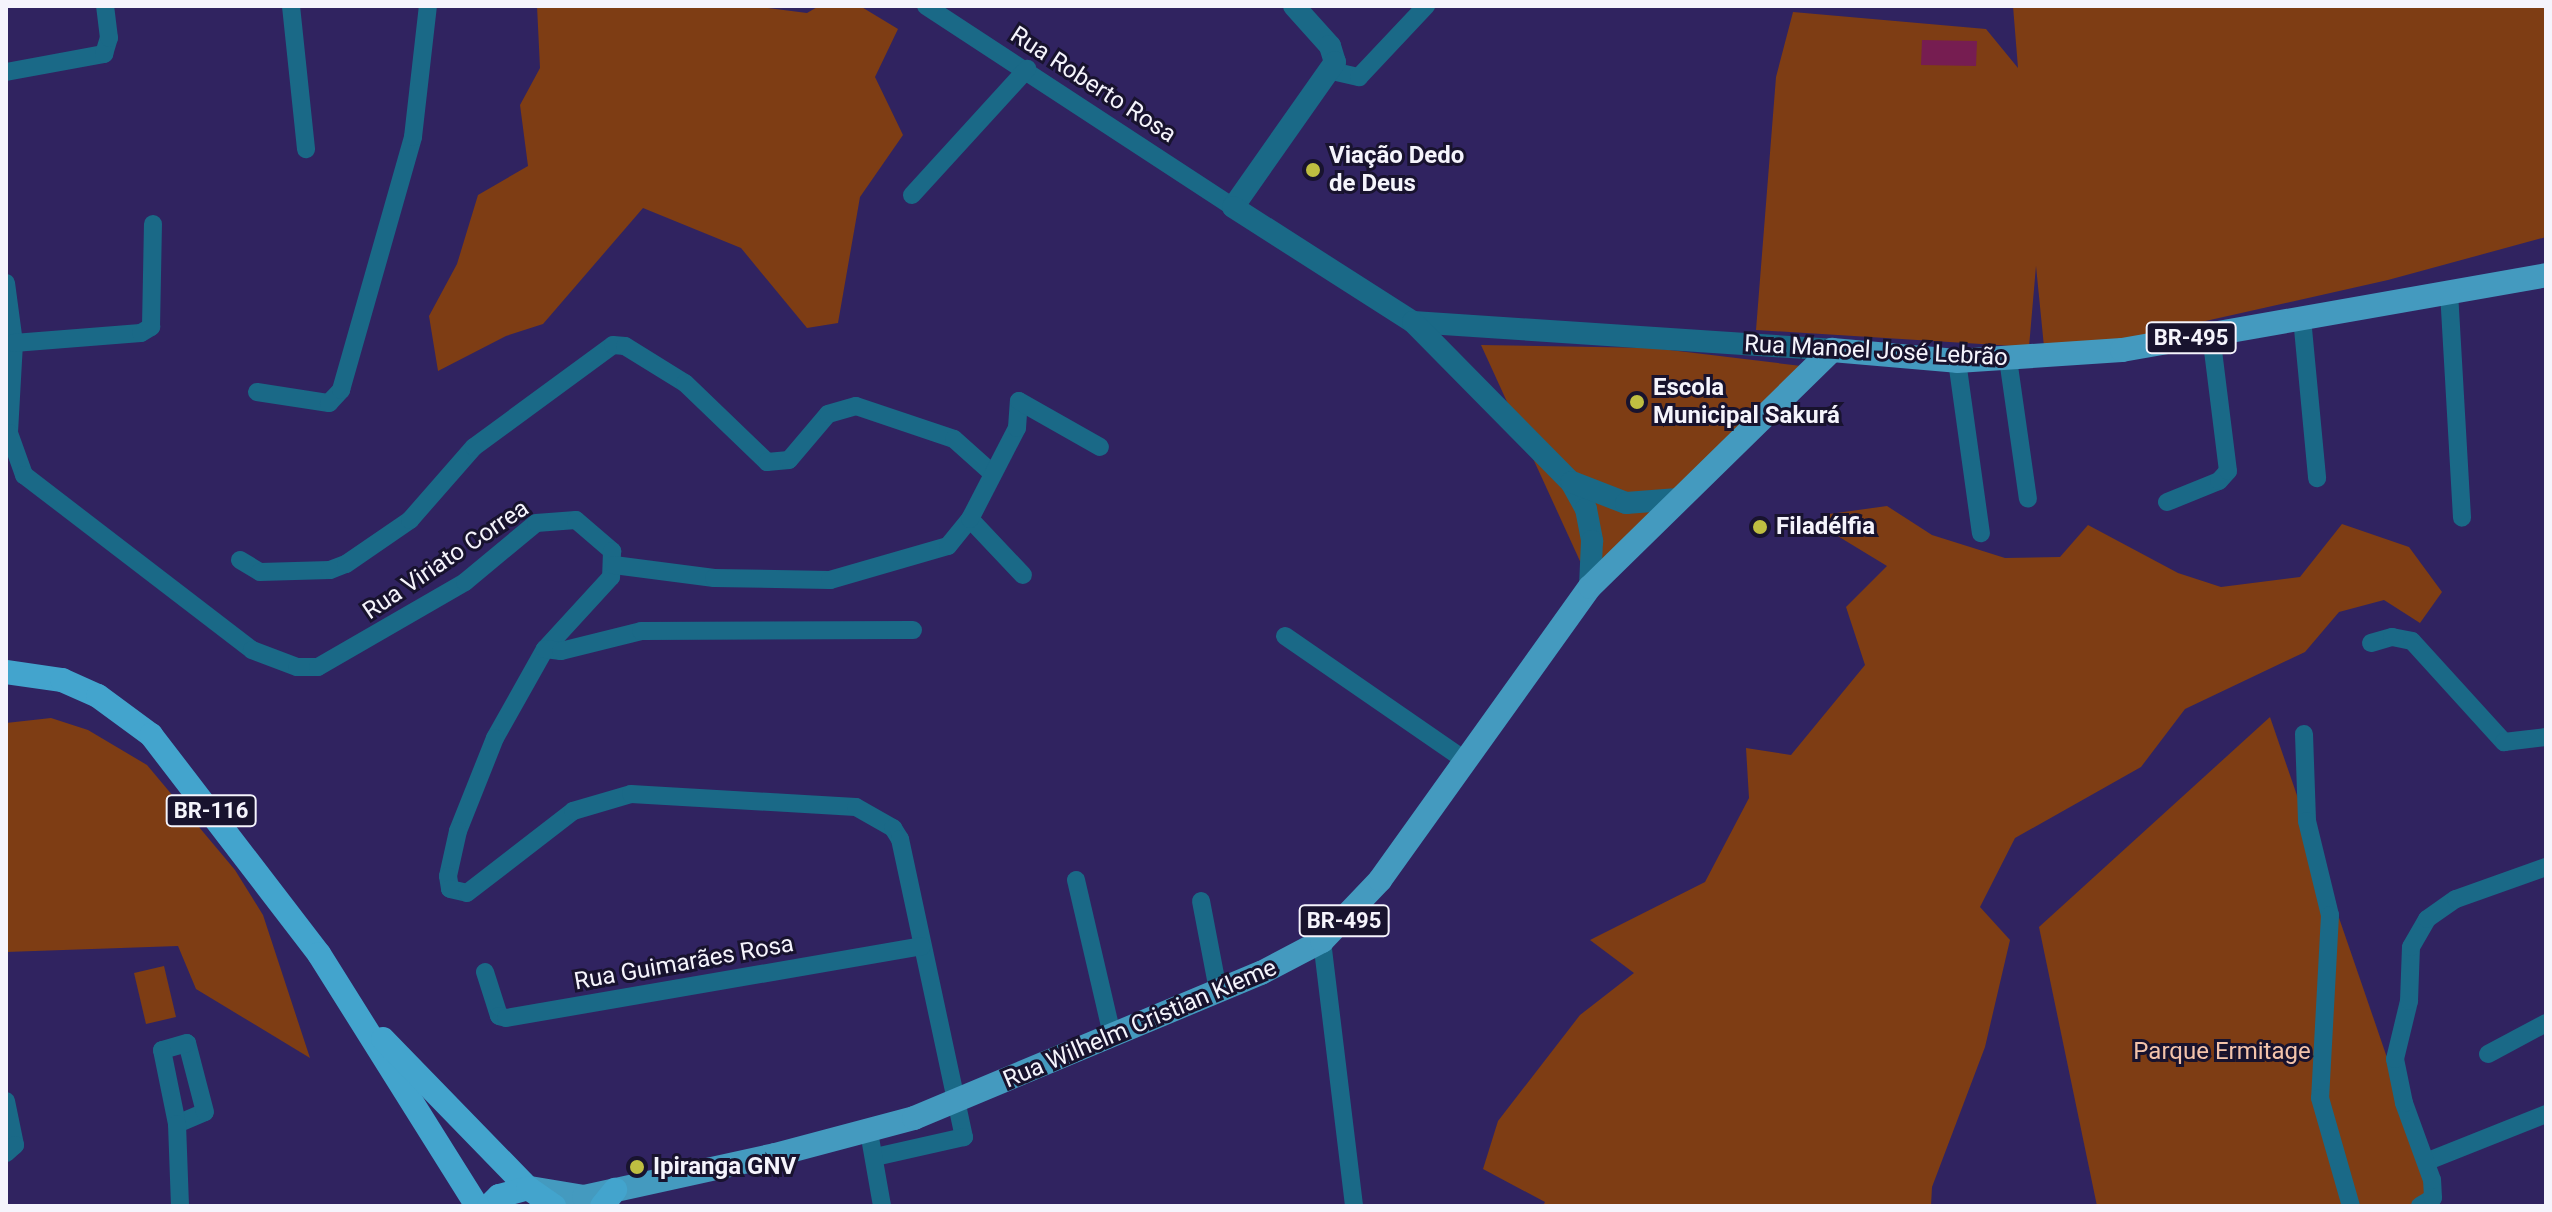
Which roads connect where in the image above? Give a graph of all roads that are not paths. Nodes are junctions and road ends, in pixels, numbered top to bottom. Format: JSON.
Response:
{"nodes":[{"id":1,"x":105,"y":6,"type":"edge"},
{"id":2,"x":291,"y":6,"type":"edge"},
{"id":3,"x":428,"y":6,"type":"edge"},
{"id":4,"x":926,"y":6,"type":"edge"},
{"id":5,"x":1294,"y":6,"type":"edge"},
{"id":6,"x":1414,"y":10,"type":"edge"},
{"id":7,"x":1027,"y":69,"type":"junction"},
{"id":8,"x":1332,"y":71,"type":"junction"},
{"id":9,"x":6,"y":72,"type":"edge"},
{"id":10,"x":306,"y":149,"type":"dead end"},
{"id":11,"x":912,"y":195,"type":"dead end"},
{"id":12,"x":1233,"y":207,"type":"junction"},
{"id":13,"x":153,"y":224,"type":"dead end"},
{"id":14,"x":2546,"y":275,"type":"edge"},
{"id":15,"x":6,"y":283,"type":"edge"},
{"id":16,"x":2449,"y":292,"type":"junction"},
{"id":17,"x":2302,"y":318,"type":"junction"},
{"id":18,"x":1413,"y":322,"type":"junction"},
{"id":19,"x":2211,"y":335,"type":"junction"},
{"id":20,"x":14,"y":343,"type":"junction"},
{"id":21,"x":1832,"y":350,"type":"junction"},
{"id":22,"x":2008,"y":359,"type":"junction"},
{"id":23,"x":1957,"y":361,"type":"junction"},
{"id":24,"x":257,"y":392,"type":"dead end"},
{"id":25,"x":8,"y":433,"type":"edge"},
{"id":26,"x":1100,"y":447,"type":"dead end"},
{"id":27,"x":11,"y":464,"type":"edge"},
{"id":28,"x":992,"y":473,"type":"junction"},
{"id":29,"x":2317,"y":478,"type":"dead end"},
{"id":30,"x":1571,"y":482,"type":"junction"},
{"id":31,"x":1678,"y":499,"type":"junction"},
{"id":32,"x":2028,"y":499,"type":"dead end"},
{"id":33,"x":2167,"y":502,"type":"dead end"},
{"id":34,"x":2462,"y":518,"type":"dead end"},
{"id":35,"x":970,"y":519,"type":"junction"},
{"id":36,"x":1981,"y":533,"type":"dead end"},
{"id":37,"x":240,"y":560,"type":"dead end"},
{"id":38,"x":614,"y":565,"type":"junction"},
{"id":39,"x":1023,"y":575,"type":"dead end"},
{"id":40,"x":1590,"y":587,"type":"junction"},
{"id":41,"x":913,"y":630,"type":"dead end"},
{"id":42,"x":1285,"y":636,"type":"dead end"},
{"id":43,"x":2371,"y":643,"type":"dead end"},
{"id":44,"x":545,"y":649,"type":"junction"},
{"id":45,"x":6,"y":672,"type":"edge"},
{"id":46,"x":2304,"y":734,"type":"dead end"},
{"id":47,"x":2546,"y":737,"type":"edge"},
{"id":48,"x":1465,"y":760,"type":"junction"},
{"id":49,"x":2546,"y":867,"type":"edge"},
{"id":50,"x":1076,"y":880,"type":"dead end"},
{"id":51,"x":1201,"y":901,"type":"dead end"},
{"id":52,"x":1322,"y":941,"type":"junction"},
{"id":53,"x":922,"y":946,"type":"junction"},
{"id":54,"x":485,"y":972,"type":"dead end"},
{"id":55,"x":1218,"y":990,"type":"junction"},
{"id":56,"x":365,"y":1020,"type":"junction"},
{"id":57,"x":2546,"y":1023,"type":"edge"},
{"id":58,"x":1112,"y":1035,"type":"junction"},
{"id":59,"x":2488,"y":1054,"type":"dead end"},
{"id":60,"x":6,"y":1101,"type":"edge"},
{"id":61,"x":957,"y":1103,"type":"junction"},
{"id":62,"x":2546,"y":1114,"type":"edge"},
{"id":63,"x":177,"y":1124,"type":"dead end"},
{"id":64,"x":869,"y":1132,"type":"junction"},
{"id":65,"x":6,"y":1153,"type":"edge"},
{"id":66,"x":875,"y":1157,"type":"junction"},
{"id":67,"x":2428,"y":1161,"type":"junction"},
{"id":68,"x":528,"y":1188,"type":"junction"},
{"id":69,"x":608,"y":1198,"type":"edge"},
{"id":70,"x":2427,"y":1205,"type":"edge"},
{"id":71,"x":180,"y":1206,"type":"edge"},
{"id":72,"x":477,"y":1206,"type":"edge"},
{"id":73,"x":489,"y":1206,"type":"edge"},
{"id":74,"x":554,"y":1206,"type":"edge"},
{"id":75,"x":595,"y":1206,"type":"edge"},
{"id":76,"x":882,"y":1206,"type":"edge"},
{"id":77,"x":1354,"y":1206,"type":"edge"},
{"id":78,"x":2351,"y":1206,"type":"edge"}],
"edges":[{"from":1,"to":9,"type":"street"},
{"from":2,"to":10,"type":"street"},
{"from":3,"to":24,"type":"street"},
{"from":4,"to":7,"type":"street","name":"Rua Roberto Rosa"},
{"from":5,"to":8,"type":"street"},
{"from":6,"to":8,"type":"street"},
{"from":7,"to":11,"type":"street"},
{"from":7,"to":12,"type":"street","name":"Rua Roberto Rosa"},
{"from":8,"to":12,"type":"street"},
{"from":12,"to":18,"type":"street","name":"Rua Manoel José Lebrão"},
{"from":13,"to":20,"type":"street"},
{"from":14,"to":16,"type":"main road","name":"Rua Manoel José Lebrão","number":"BR-495"},
{"from":15,"to":20,"type":"street","name":"Rua Viriato Correa"},
{"from":16,"to":17,"type":"main road","name":"Rua Manoel José Lebrão","number":"BR-495"},
{"from":16,"to":34,"type":"street"},
{"from":17,"to":19,"type":"main road","name":"Rua Manoel José Lebrão","number":"BR-495"},
{"from":17,"to":29,"type":"street"},
{"from":18,"to":21,"type":"street","name":"Rua Manoel José Lebrão"},
{"from":18,"to":30,"type":"street"},
{"from":19,"to":22,"type":"main road","name":"Rua Manoel José Lebrão","number":"BR-495"},
{"from":19,"to":33,"type":"street"},
{"from":20,"to":25,"type":"street","name":"Rua Viriato Correa"},
{"from":21,"to":23,"type":"main road","name":"Rua Manoel José Lebrão","number":"BR-495"},
{"from":21,"to":31,"type":"main road","name":"Rua Wilhelm Cristian Kleme","number":"BR-495"},
{"from":22,"to":23,"type":"main road","name":"Rua Manoel José Lebrão","number":"BR-495"},
{"from":22,"to":32,"type":"street"},
{"from":23,"to":36,"type":"street"},
{"from":25,"to":27,"type":"street","name":"Rua Viriato Correa"},
{"from":26,"to":28,"type":"street"},
{"from":27,"to":38,"type":"street","name":"Rua Viriato Correa"},
{"from":28,"to":35,"type":"street"},
{"from":28,"to":37,"type":"street"},
{"from":30,"to":31,"type":"street"},
{"from":30,"to":40,"type":"street"},
{"from":31,"to":40,"type":"main road","name":"Rua Wilhelm Cristian Kleme","number":"BR-495"},
{"from":35,"to":38,"type":"street"},
{"from":35,"to":39,"type":"street"},
{"from":38,"to":44,"type":"street"},
{"from":40,"to":48,"type":"main road","name":"Rua Wilhelm Cristian Kleme","number":"BR-495"},
{"from":41,"to":44,"type":"street"},
{"from":42,"to":48,"type":"street"},
{"from":43,"to":47,"type":"street"},
{"from":44,"to":53,"type":"street"},
{"from":45,"to":56,"type":"highway","number":"BR-116"},
{"from":46,"to":78,"type":"street"},
{"from":48,"to":52,"type":"main road","name":"Rua Wilhelm Cristian Kleme","number":"BR-495"},
{"from":49,"to":67,"type":"street"},
{"from":50,"to":58,"type":"street"},
{"from":51,"to":55,"type":"street"},
{"from":52,"to":55,"type":"main road","name":"Rua Wilhelm Cristian Kleme","number":"BR-495"},
{"from":52,"to":77,"type":"street"},
{"from":53,"to":54,"type":"street","name":"Rua Guimarães Rosa"},
{"from":53,"to":61,"type":"street"},
{"from":55,"to":58,"type":"main road","name":"Rua Wilhelm Cristian Kleme","number":"BR-495"},
{"from":56,"to":68,"type":"highway","number":"BR-116"},
{"from":56,"to":72,"type":"highway","number":"BR-116"},
{"from":57,"to":59,"type":"street"},
{"from":58,"to":61,"type":"main road","name":"Rua Wilhelm Cristian Kleme","number":"BR-495"},
{"from":60,"to":65,"type":"street"},
{"from":61,"to":64,"type":"main road","name":"Rua Wilhelm Cristian Kleme","number":"BR-495"},
{"from":61,"to":66,"type":"street"},
{"from":62,"to":67,"type":"street"},
{"from":63,"to":71,"type":"street"},
{"from":64,"to":66,"type":"street"},
{"from":64,"to":69,"type":"main road","name":"Rua Wilhelm Cristian Kleme","number":"BR-495"},
{"from":66,"to":76,"type":"street"},
{"from":67,"to":70,"type":"street"},
{"from":68,"to":69,"type":"main road","number":"BR-495"},
{"from":68,"to":73,"type":"highway"},
{"from":68,"to":74,"type":"highway","number":"BR-116"},
{"from":69,"to":75,"type":"main road","number":"BR-495"}]}
